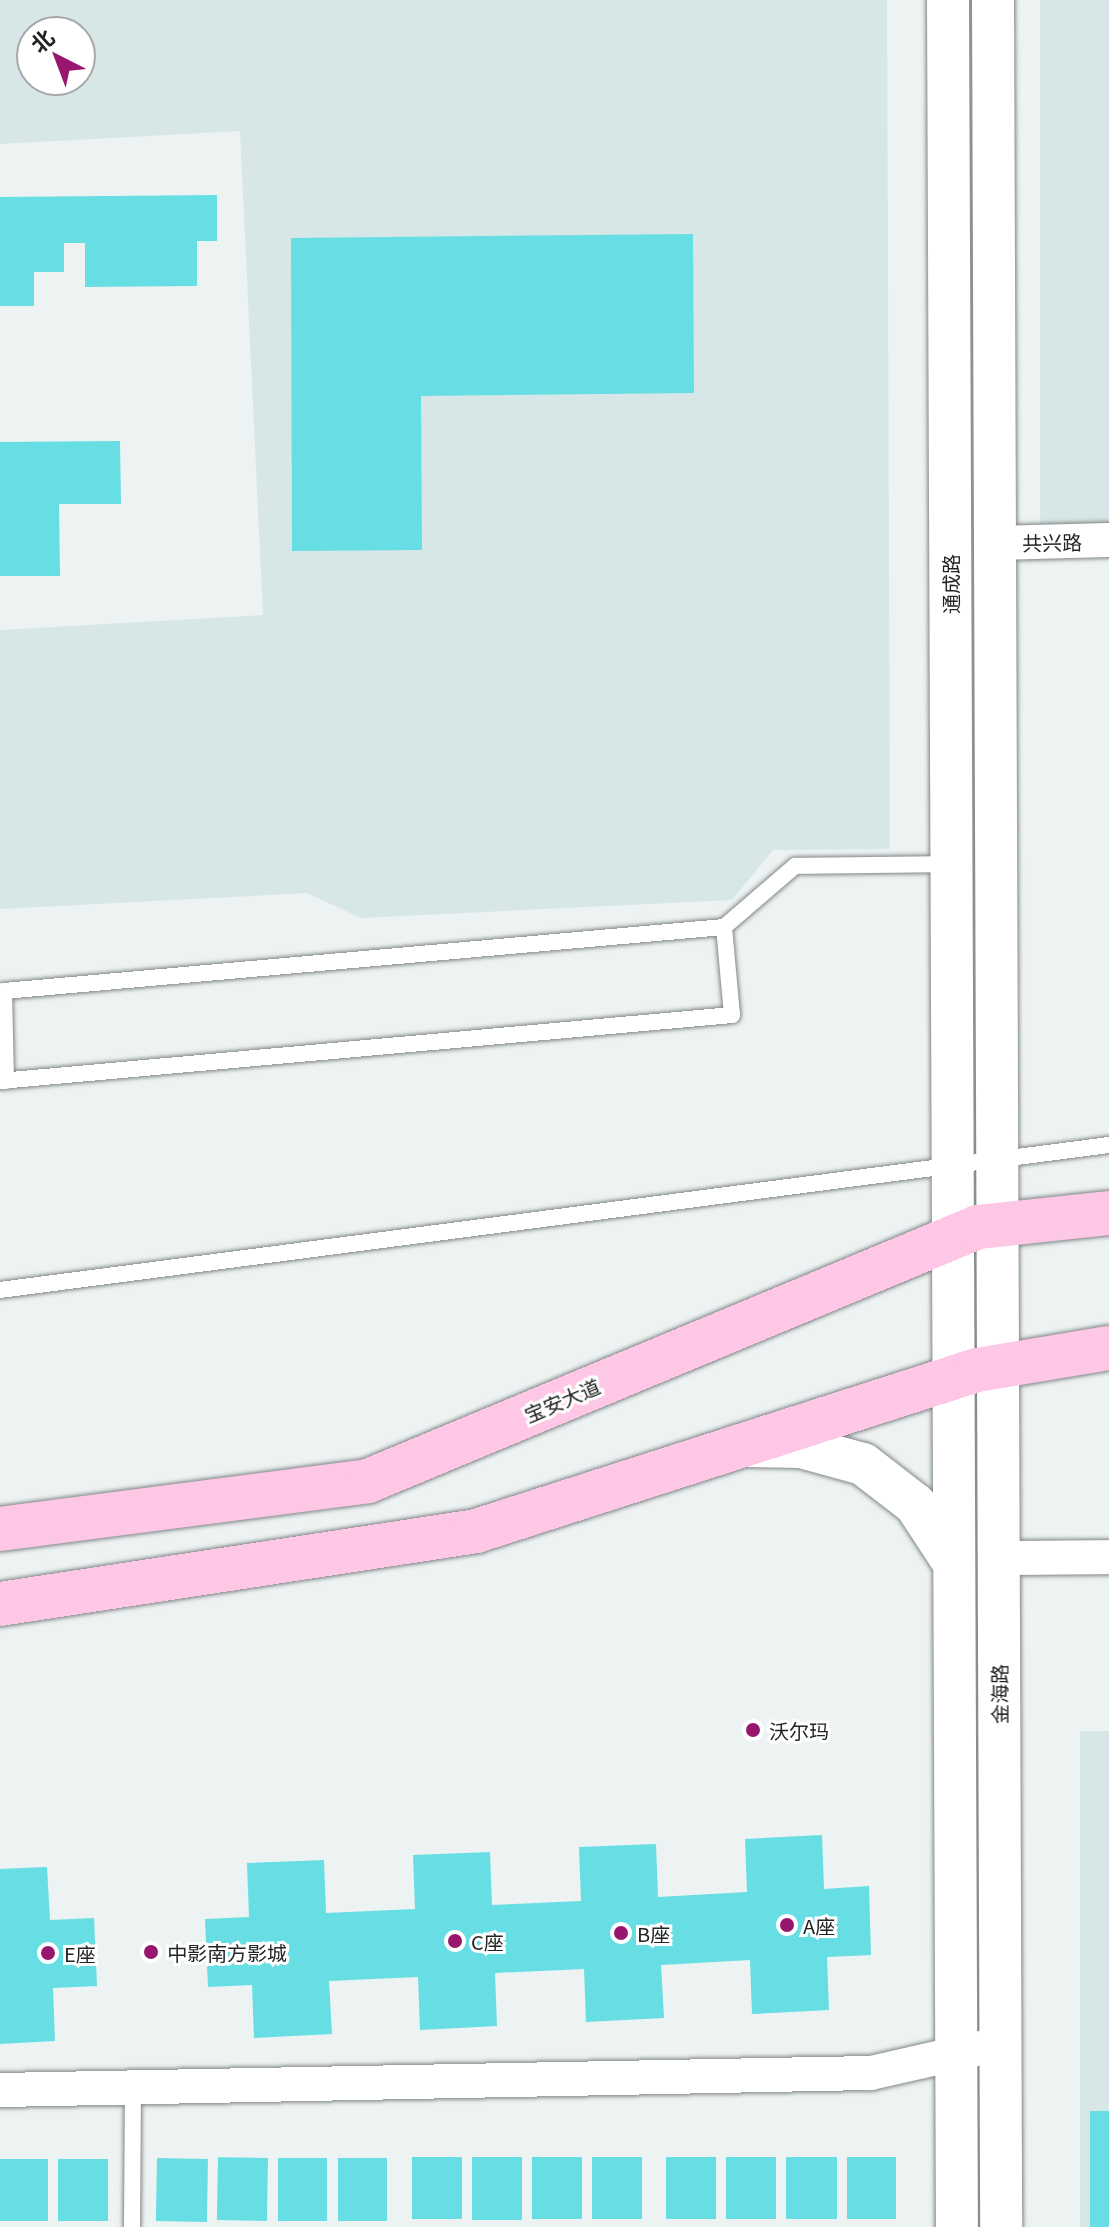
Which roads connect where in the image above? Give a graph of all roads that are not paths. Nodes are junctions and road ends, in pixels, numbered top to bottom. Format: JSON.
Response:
{"nodes":[{"id":1,"x":948,"y":0,"type":"edge"},
{"id":2,"x":993,"y":0,"type":"edge"},
{"id":3,"x":1109,"y":540,"type":"edge"},
{"id":4,"x":995,"y":543,"type":"junction"},
{"id":5,"x":951,"y":864,"type":"junction"},
{"id":6,"x":724,"y":927,"type":"junction"},
{"id":7,"x":3,"y":1081,"type":"edge"},
{"id":8,"x":1109,"y":1145,"type":"edge"},
{"id":9,"x":997,"y":1161,"type":"junction"},
{"id":10,"x":953,"y":1167,"type":"junction"},
{"id":11,"x":1109,"y":1213,"type":"edge"},
{"id":12,"x":998,"y":1225,"type":"junction"},
{"id":13,"x":953,"y":1238,"type":"junction"},
{"id":14,"x":0,"y":1290,"type":"edge"},
{"id":15,"x":1109,"y":1348,"type":"edge"},
{"id":16,"x":998,"y":1366,"type":"junction"},
{"id":17,"x":953,"y":1378,"type":"junction"},
{"id":18,"x":735,"y":1448,"type":"junction"},
{"id":19,"x":0,"y":1529,"type":"edge"},
{"id":20,"x":1109,"y":1557,"type":"edge"},
{"id":21,"x":999,"y":1558,"type":"junction"},
{"id":22,"x":954,"y":1564,"type":"junction"},
{"id":23,"x":0,"y":1604,"type":"edge"},
{"id":24,"x":1000,"y":2043,"type":"junction"},
{"id":25,"x":956,"y":2054,"type":"junction"},
{"id":26,"x":133,"y":2088,"type":"junction"},
{"id":27,"x":0,"y":2090,"type":"edge"},
{"id":28,"x":132,"y":2227,"type":"edge"},
{"id":29,"x":957,"y":2227,"type":"edge"},
{"id":30,"x":1001,"y":2227,"type":"edge"}],
"edges":[{"from":1,"to":5,"type":"street","name":"通成路"},
{"from":2,"to":4,"type":"street"},
{"from":3,"to":4,"type":"street","name":"共兴路"},
{"from":4,"to":9,"type":"street"},
{"from":5,"to":6,"type":"lane"},
{"from":5,"to":10,"type":"street","name":"通成路"},
{"from":6,"to":7,"type":"lane"},
{"from":6,"to":7,"type":"lane"},
{"from":8,"to":9,"type":"lane"},
{"from":9,"to":10,"type":"lane"},
{"from":9,"to":12,"type":"street","name":"金海路"},
{"from":10,"to":13,"type":"street"},
{"from":10,"to":14,"type":"lane"},
{"from":11,"to":12,"type":"main road","name":"宝安大道"},
{"from":12,"to":13,"type":"main road","name":"宝安大道"},
{"from":12,"to":16,"type":"street","name":"金海路"},
{"from":13,"to":17,"type":"street"},
{"from":13,"to":19,"type":"main road","name":"宝安大道"},
{"from":15,"to":16,"type":"main road"},
{"from":16,"to":17,"type":"main road"},
{"from":16,"to":21,"type":"street","name":"金海路"},
{"from":17,"to":18,"type":"main road"},
{"from":17,"to":22,"type":"street"},
{"from":18,"to":22,"type":"street"},
{"from":18,"to":23,"type":"main road"},
{"from":20,"to":21,"type":"street"},
{"from":21,"to":24,"type":"street","name":"金海路"},
{"from":22,"to":25,"type":"street"},
{"from":24,"to":25,"type":"street"},
{"from":24,"to":30,"type":"street","name":"金海路"},
{"from":25,"to":26,"type":"street"},
{"from":25,"to":29,"type":"street"},
{"from":26,"to":27,"type":"street"},
{"from":26,"to":28,"type":"lane"}]}
